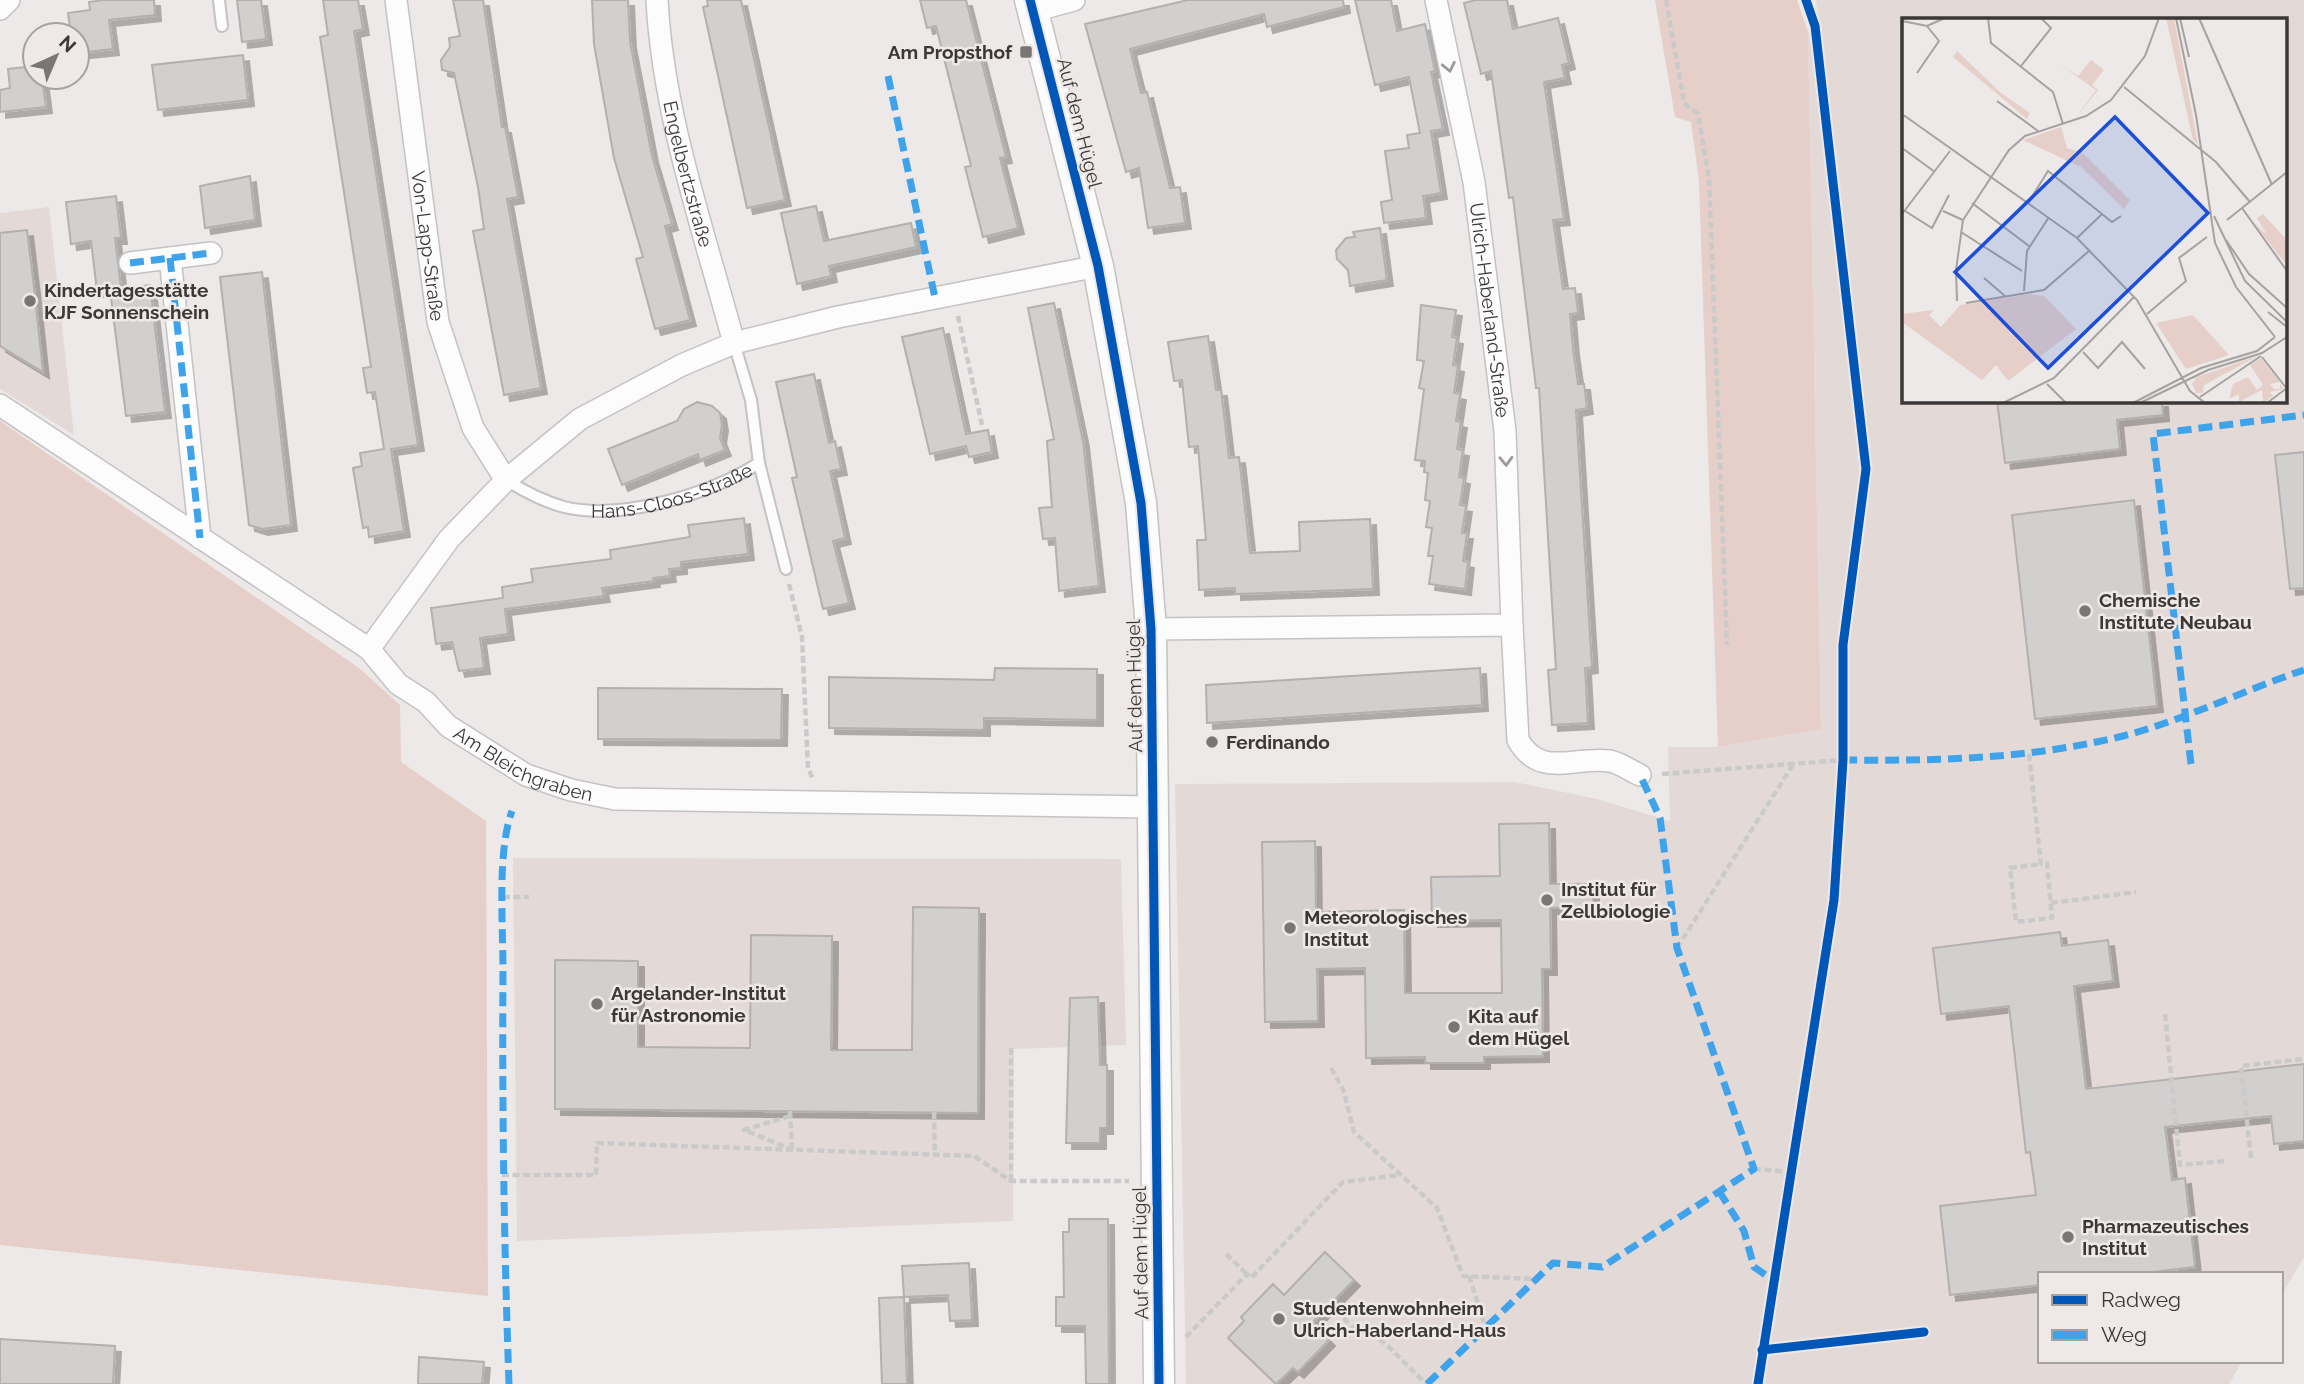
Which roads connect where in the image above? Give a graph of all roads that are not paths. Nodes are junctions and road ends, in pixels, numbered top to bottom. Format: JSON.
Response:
{"nodes":[{"id":1,"x":9,"y":0,"type":"edge"},
{"id":2,"x":219,"y":0,"type":"edge"},
{"id":3,"x":396,"y":0,"type":"edge"},
{"id":4,"x":657,"y":0,"type":"edge"},
{"id":5,"x":1074,"y":0,"type":"edge"},
{"id":6,"x":1436,"y":0,"type":"edge"},
{"id":7,"x":1032,"y":5,"type":"edge"},
{"id":8,"x":0,"y":9,"type":"edge"},
{"id":9,"x":222,"y":26,"type":"dead end"},
{"id":10,"x":212,"y":253,"type":"dead end"},
{"id":11,"x":170,"y":258,"type":"junction"},
{"id":12,"x":130,"y":262,"type":"dead end"},
{"id":13,"x":1098,"y":266,"type":"junction"},
{"id":14,"x":734,"y":343,"type":"junction"},
{"id":15,"x":0,"y":405,"type":"edge"},
{"id":16,"x":759,"y":463,"type":"junction"},
{"id":17,"x":506,"y":480,"type":"junction"},
{"id":18,"x":200,"y":538,"type":"junction"},
{"id":19,"x":786,"y":569,"type":"road end"},
{"id":20,"x":1512,"y":625,"type":"junction"},
{"id":21,"x":1151,"y":629,"type":"junction"},
{"id":22,"x":369,"y":649,"type":"junction"},
{"id":23,"x":1640,"y":775,"type":"road end"},
{"id":24,"x":1153,"y":807,"type":"junction"},
{"id":25,"x":1159,"y":1384,"type":"edge"}],
"edges":[{"from":1,"to":8,"type":"street"},
{"from":2,"to":9,"type":"lane"},
{"from":3,"to":17,"type":"street","name":"Von-Lapp-Straße"},
{"from":4,"to":14,"type":"street","name":"Engelbertzstraße"},
{"from":5,"to":7,"type":"street"},
{"from":6,"to":20,"type":"street","name":"Ulrich-Haberland-Straße","one_way":true},
{"from":7,"to":13,"type":"street","name":"Auf dem Hügel"},
{"from":10,"to":11,"type":"street"},
{"from":11,"to":12,"type":"street"},
{"from":11,"to":18,"type":"street"},
{"from":13,"to":14,"type":"street"},
{"from":13,"to":21,"type":"street","name":"Auf dem Hügel"},
{"from":14,"to":16,"type":"lane","name":"Hans-Cloos-Straße"},
{"from":14,"to":17,"type":"street"},
{"from":15,"to":18,"type":"street","name":"Am Bleichgraben"},
{"from":16,"to":17,"type":"lane","name":"Hans-Cloos-Straße"},
{"from":16,"to":19,"type":"lane"},
{"from":17,"to":22,"type":"street"},
{"from":18,"to":22,"type":"street","name":"Am Bleichgraben"},
{"from":20,"to":21,"type":"street"},
{"from":20,"to":23,"type":"street","name":"Ulrich-Haberland-Straße"},
{"from":21,"to":24,"type":"street","name":"Auf dem Hügel"},
{"from":22,"to":24,"type":"street","name":"Am Bleichgraben"},
{"from":24,"to":25,"type":"street","name":"Auf dem Hügel"}]}
